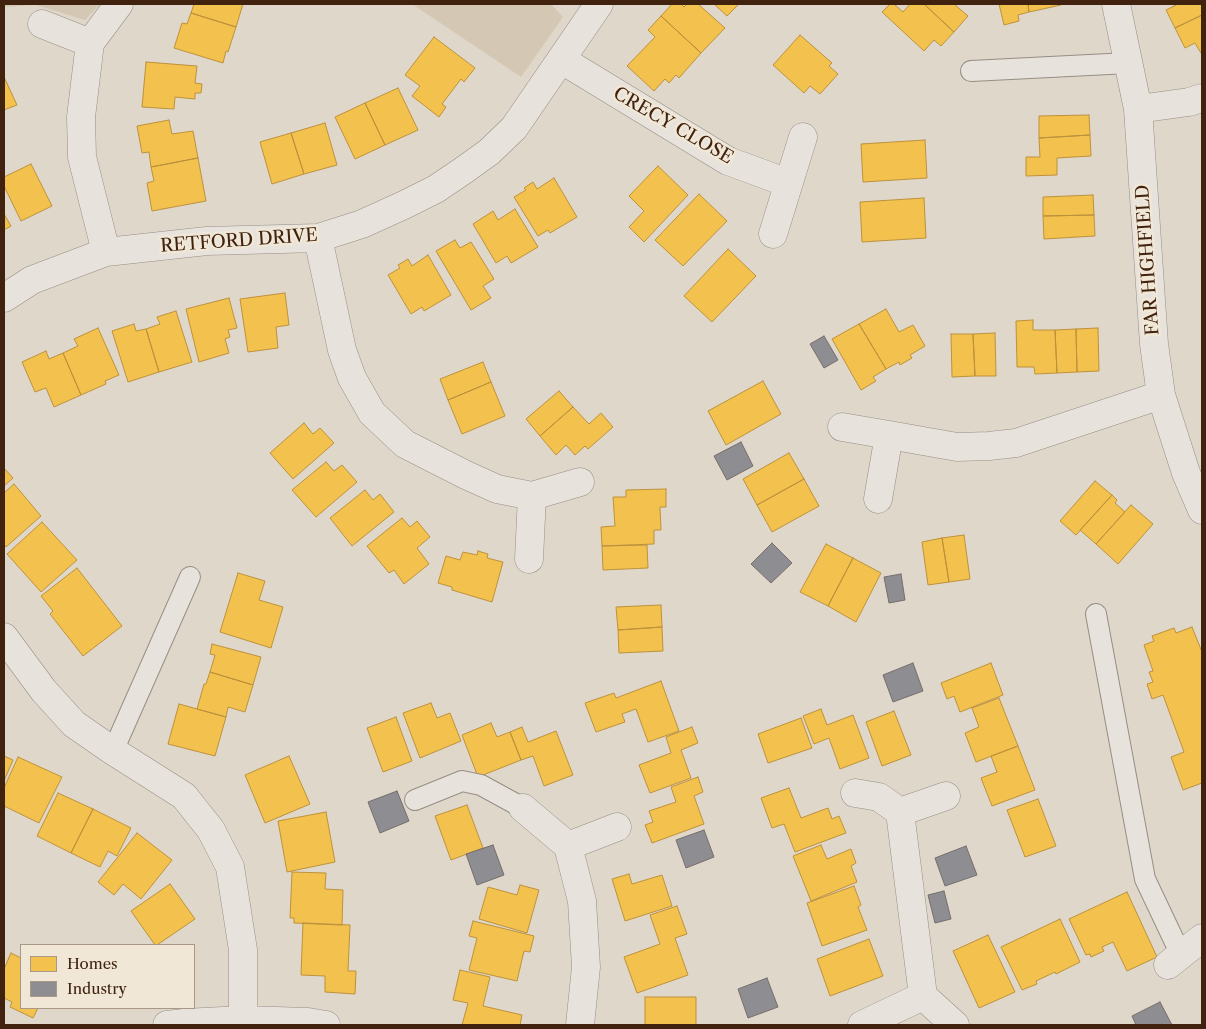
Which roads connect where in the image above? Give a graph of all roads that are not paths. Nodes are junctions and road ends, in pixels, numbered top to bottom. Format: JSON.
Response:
{"nodes":[{"id":1,"x":119,"y":4,"type":"edge"},
{"id":2,"x":599,"y":4,"type":"edge"},
{"id":3,"x":1116,"y":4,"type":"edge"},
{"id":4,"x":42,"y":24,"type":"dead end"},
{"id":5,"x":90,"y":43,"type":"junction"},
{"id":6,"x":562,"y":60,"type":"junction"},
{"id":7,"x":1129,"y":63,"type":"junction"},
{"id":8,"x":971,"y":71,"type":"dead end"},
{"id":9,"x":1202,"y":98,"type":"edge"},
{"id":10,"x":1138,"y":109,"type":"junction"},
{"id":11,"x":803,"y":137,"type":"dead end"},
{"id":12,"x":788,"y":182,"type":"junction"},
{"id":13,"x":774,"y":234,"type":"dead end"},
{"id":14,"x":318,"y":238,"type":"junction"},
{"id":15,"x":106,"y":252,"type":"junction"},
{"id":16,"x":4,"y":298,"type":"edge"},
{"id":17,"x":1161,"y":394,"type":"junction"},
{"id":18,"x":842,"y":427,"type":"dead end"},
{"id":19,"x":889,"y":435,"type":"junction"},
{"id":20,"x":580,"y":482,"type":"dead end"},
{"id":21,"x":532,"y":496,"type":"junction"},
{"id":22,"x":878,"y":499,"type":"dead end"},
{"id":23,"x":1202,"y":510,"type":"edge"},
{"id":24,"x":529,"y":559,"type":"dead end"},
{"id":25,"x":190,"y":577,"type":"dead end"},
{"id":26,"x":1096,"y":614,"type":"dead end"},
{"id":27,"x":4,"y":637,"type":"edge"},
{"id":28,"x":112,"y":751,"type":"junction"},
{"id":29,"x":855,"y":793,"type":"dead end"},
{"id":30,"x":946,"y":796,"type":"dead end"},
{"id":31,"x":415,"y":800,"type":"dead end"},
{"id":32,"x":523,"y":808,"type":"joint"},
{"id":33,"x":900,"y":812,"type":"junction"},
{"id":34,"x":617,"y":827,"type":"dead end"},
{"id":35,"x":568,"y":846,"type":"junction"},
{"id":36,"x":1202,"y":938,"type":"edge"},
{"id":37,"x":1175,"y":960,"type":"joint"},
{"id":38,"x":923,"y":996,"type":"junction"},
{"id":39,"x":243,"y":1020,"type":"junction"},
{"id":40,"x":167,"y":1025,"type":"edge"},
{"id":41,"x":326,"y":1025,"type":"edge"},
{"id":42,"x":580,"y":1025,"type":"edge"},
{"id":43,"x":862,"y":1025,"type":"edge"},
{"id":44,"x":955,"y":1025,"type":"edge"}],
"edges":[{"from":1,"to":5,"type":"street"},
{"from":2,"to":6,"type":"street","name":"RETFORD DRIVE"},
{"from":3,"to":7,"type":"street","name":"FAR HIGHFIELD"},
{"from":4,"to":5,"type":"street"},
{"from":5,"to":15,"type":"street"},
{"from":6,"to":12,"type":"street","name":"CRECY CLOSE"},
{"from":6,"to":14,"type":"street","name":"RETFORD DRIVE"},
{"from":7,"to":8,"type":"lane"},
{"from":7,"to":10,"type":"street","name":"FAR HIGHFIELD"},
{"from":9,"to":10,"type":"street"},
{"from":10,"to":17,"type":"street","name":"FAR HIGHFIELD"},
{"from":11,"to":12,"type":"street"},
{"from":12,"to":13,"type":"street"},
{"from":14,"to":15,"type":"street","name":"RETFORD DRIVE"},
{"from":14,"to":21,"type":"street"},
{"from":15,"to":16,"type":"street","name":"RETFORD DRIVE"},
{"from":17,"to":19,"type":"street"},
{"from":17,"to":23,"type":"street","name":"FAR HIGHFIELD"},
{"from":18,"to":19,"type":"street"},
{"from":19,"to":22,"type":"street"},
{"from":20,"to":21,"type":"street"},
{"from":21,"to":24,"type":"street"},
{"from":25,"to":28,"type":"lane"},
{"from":26,"to":37,"type":"lane"},
{"from":27,"to":28,"type":"street"},
{"from":28,"to":39,"type":"street"},
{"from":29,"to":33,"type":"street"},
{"from":30,"to":33,"type":"street"},
{"from":31,"to":32,"type":"lane"},
{"from":32,"to":35,"type":"street"},
{"from":33,"to":38,"type":"street"},
{"from":34,"to":35,"type":"street"},
{"from":35,"to":42,"type":"street"},
{"from":36,"to":37,"type":"street"},
{"from":38,"to":43,"type":"street"},
{"from":38,"to":44,"type":"street"},
{"from":39,"to":40,"type":"street"},
{"from":39,"to":41,"type":"street"}]}
